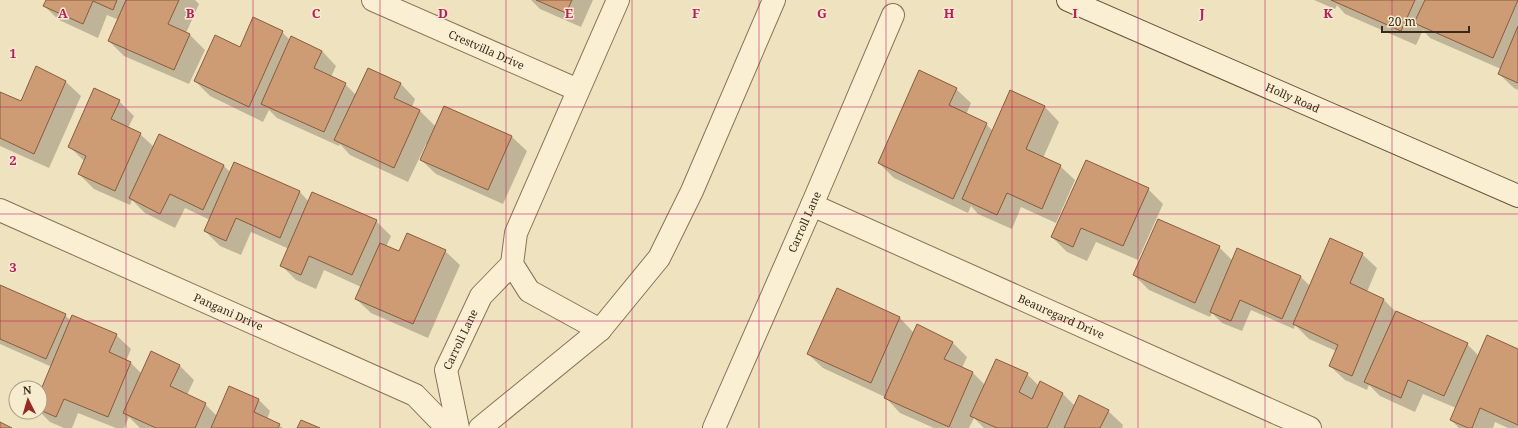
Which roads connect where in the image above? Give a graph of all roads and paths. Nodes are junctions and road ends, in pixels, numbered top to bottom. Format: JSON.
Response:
{"nodes":[{"id":1,"x":373,"y":0,"type":"edge"},
{"id":2,"x":618,"y":0,"type":"edge"},
{"id":3,"x":774,"y":0,"type":"edge"},
{"id":4,"x":1068,"y":0,"type":"edge"},
{"id":5,"x":893,"y":15,"type":"dead end"},
{"id":6,"x":578,"y":90,"type":"junction"},
{"id":7,"x":1518,"y":196,"type":"edge"},
{"id":8,"x":812,"y":205,"type":"junction"},
{"id":9,"x":0,"y":210,"type":"edge"},
{"id":10,"x":512,"y":264,"type":"junction"},
{"id":11,"x":600,"y":330,"type":"junction"},
{"id":12,"x":447,"y":428,"type":"edge"},
{"id":13,"x":458,"y":428,"type":"edge"},
{"id":14,"x":480,"y":428,"type":"edge"},
{"id":15,"x":714,"y":428,"type":"edge"},
{"id":16,"x":1310,"y":428,"type":"edge"}],
"edges":[{"from":1,"to":6,"type":"street","name":"Crestvilla Drive"},
{"from":2,"to":6,"type":"street"},
{"from":3,"to":11,"type":"street"},
{"from":4,"to":7,"type":"street","name":"Holly Road"},
{"from":5,"to":8,"type":"street","name":"Carroll Lane"},
{"from":6,"to":10,"type":"street"},
{"from":8,"to":15,"type":"street","name":"Carroll Lane"},
{"from":8,"to":16,"type":"street","name":"Beauregard Drive"},
{"from":9,"to":12,"type":"street","name":"Pangani Drive"},
{"from":10,"to":11,"type":"street"},
{"from":10,"to":13,"type":"street","name":"Carroll Lane"},
{"from":11,"to":14,"type":"street"}]}
